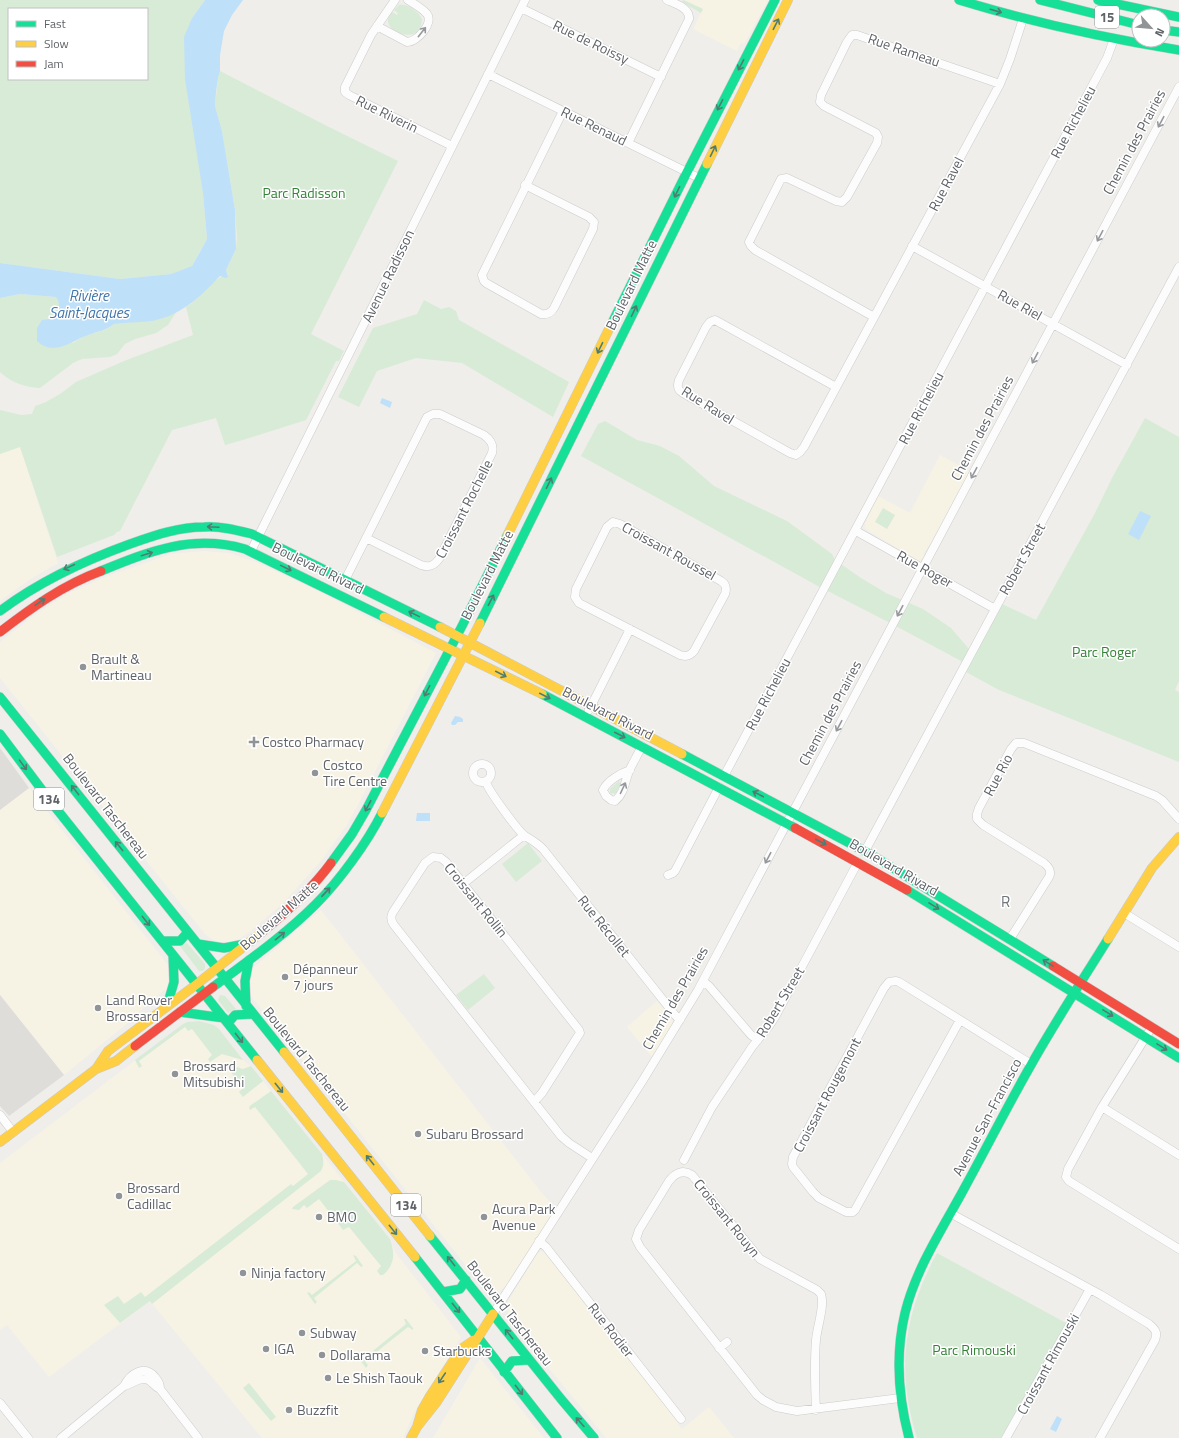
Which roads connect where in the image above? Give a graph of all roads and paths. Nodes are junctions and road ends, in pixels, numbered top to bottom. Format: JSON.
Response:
{"nodes":[{"id":1,"x":395,"y":0,"type":"edge"},
{"id":2,"x":408,"y":0,"type":"edge"},
{"id":3,"x":525,"y":0,"type":"edge"},
{"id":4,"x":668,"y":0,"type":"edge"},
{"id":5,"x":775,"y":0,"type":"edge"},
{"id":6,"x":788,"y":0,"type":"edge"},
{"id":7,"x":959,"y":0,"type":"edge"},
{"id":8,"x":1040,"y":0,"type":"edge"},
{"id":9,"x":1098,"y":0,"type":"edge"},
{"id":10,"x":521,"y":8,"type":"junction"},
{"id":11,"x":1179,"y":17,"type":"edge"},
{"id":12,"x":1023,"y":19,"type":"junction"},
{"id":13,"x":1131,"y":23,"type":"edge"},
{"id":14,"x":377,"y":26,"type":"junction"},
{"id":15,"x":1114,"y":39,"type":"junction"},
{"id":16,"x":1179,"y":50,"type":"edge"},
{"id":17,"x":488,"y":74,"type":"junction"},
{"id":18,"x":660,"y":77,"type":"junction"},
{"id":19,"x":1000,"y":84,"type":"junction"},
{"id":20,"x":1179,"y":87,"type":"edge"},
{"id":21,"x":563,"y":111,"type":"junction"},
{"id":22,"x":628,"y":143,"type":"junction"},
{"id":23,"x":452,"y":146,"type":"junction"},
{"id":24,"x":687,"y":172,"type":"junction"},
{"id":25,"x":699,"y":178,"type":"junction"},
{"id":26,"x":525,"y":185,"type":"junction"},
{"id":27,"x":912,"y":246,"type":"junction"},
{"id":28,"x":1179,"y":267,"type":"edge"},
{"id":29,"x":986,"y":287,"type":"junction"},
{"id":30,"x":874,"y":317,"type":"junction"},
{"id":31,"x":1053,"y":324,"type":"junction"},
{"id":32,"x":1127,"y":365,"type":"junction"},
{"id":33,"x":836,"y":387,"type":"junction"},
{"id":34,"x":856,"y":530,"type":"junction"},
{"id":35,"x":259,"y":537,"type":"junction"},
{"id":36,"x":366,"y":538,"type":"junction"},
{"id":37,"x":251,"y":551,"type":"junction"},
{"id":38,"x":923,"y":568,"type":"junction"},
{"id":39,"x":345,"y":580,"type":"junction"},
{"id":40,"x":995,"y":609,"type":"junction"},
{"id":41,"x":0,"y":611,"type":"edge"},
{"id":42,"x":630,"y":629,"type":"junction"},
{"id":43,"x":0,"y":632,"type":"edge"},
{"id":44,"x":457,"y":636,"type":"junction"},
{"id":45,"x":469,"y":642,"type":"junction"},
{"id":46,"x":450,"y":649,"type":"junction"},
{"id":47,"x":463,"y":655,"type":"junction"},
{"id":48,"x":0,"y":697,"type":"edge"},
{"id":49,"x":591,"y":706,"type":"junction"},
{"id":50,"x":585,"y":717,"type":"junction"},
{"id":51,"x":0,"y":734,"type":"edge"},
{"id":52,"x":642,"y":746,"type":"junction"},
{"id":53,"x":630,"y":770,"type":"dead end"},
{"id":54,"x":724,"y":776,"type":"junction"},
{"id":55,"x":486,"y":782,"type":"dead end"},
{"id":56,"x":719,"y":787,"type":"junction"},
{"id":57,"x":793,"y":812,"type":"junction"},
{"id":58,"x":1179,"y":819,"type":"edge"},
{"id":59,"x":787,"y":824,"type":"junction"},
{"id":60,"x":524,"y":835,"type":"junction"},
{"id":61,"x":1179,"y":837,"type":"edge"},
{"id":62,"x":865,"y":851,"type":"junction"},
{"id":63,"x":858,"y":862,"type":"junction"},
{"id":64,"x":668,"y":875,"type":"dead end"},
{"id":65,"x":463,"y":884,"type":"junction"},
{"id":66,"x":1124,"y":913,"type":"junction"},
{"id":67,"x":188,"y":932,"type":"junction"},
{"id":68,"x":1010,"y":939,"type":"junction"},
{"id":69,"x":163,"y":941,"type":"junction"},
{"id":70,"x":198,"y":944,"type":"junction"},
{"id":71,"x":245,"y":944,"type":"junction"},
{"id":72,"x":1179,"y":947,"type":"edge"},
{"id":73,"x":173,"y":955,"type":"junction"},
{"id":74,"x":249,"y":960,"type":"junction"},
{"id":75,"x":216,"y":968,"type":"junction"},
{"id":76,"x":224,"y":978,"type":"junction"},
{"id":77,"x":703,"y":981,"type":"junction"},
{"id":78,"x":1081,"y":983,"type":"junction"},
{"id":79,"x":197,"y":984,"type":"junction"},
{"id":80,"x":205,"y":993,"type":"junction"},
{"id":81,"x":1075,"y":993,"type":"junction"},
{"id":82,"x":167,"y":1006,"type":"junction"},
{"id":83,"x":246,"y":1006,"type":"junction"},
{"id":84,"x":180,"y":1012,"type":"junction"},
{"id":85,"x":252,"y":1014,"type":"junction"},
{"id":86,"x":226,"y":1020,"type":"junction"},
{"id":87,"x":680,"y":1020,"type":"junction"},
{"id":88,"x":960,"y":1020,"type":"junction"},
{"id":89,"x":1152,"y":1027,"type":"junction"},
{"id":90,"x":1145,"y":1037,"type":"junction"},
{"id":91,"x":758,"y":1040,"type":"junction"},
{"id":92,"x":1179,"y":1044,"type":"edge"},
{"id":93,"x":1179,"y":1058,"type":"edge"},
{"id":94,"x":1031,"y":1064,"type":"junction"},
{"id":95,"x":96,"y":1069,"type":"junction"},
{"id":96,"x":534,"y":1102,"type":"junction"},
{"id":97,"x":1102,"y":1106,"type":"junction"},
{"id":98,"x":0,"y":1116,"type":"edge"},
{"id":99,"x":13,"y":1132,"type":"junction"},
{"id":100,"x":0,"y":1142,"type":"edge"},
{"id":101,"x":1179,"y":1155,"type":"edge"},
{"id":102,"x":592,"y":1158,"type":"junction"},
{"id":103,"x":684,"y":1160,"type":"dead end"},
{"id":104,"x":950,"y":1213,"type":"junction"},
{"id":105,"x":540,"y":1241,"type":"junction"},
{"id":106,"x":1179,"y":1249,"type":"edge"},
{"id":107,"x":466,"y":1280,"type":"junction"},
{"id":108,"x":1090,"y":1289,"type":"junction"},
{"id":109,"x":443,"y":1292,"type":"junction"},
{"id":110,"x":493,"y":1314,"type":"junction"},
{"id":111,"x":478,"y":1337,"type":"junction"},
{"id":112,"x":727,"y":1342,"type":"dead end"},
{"id":113,"x":719,"y":1348,"type":"junction"},
{"id":114,"x":529,"y":1360,"type":"junction"},
{"id":115,"x":504,"y":1372,"type":"junction"},
{"id":116,"x":900,"y":1398,"type":"junction"},
{"id":117,"x":0,"y":1403,"type":"edge"},
{"id":118,"x":816,"y":1410,"type":"junction"},
{"id":119,"x":681,"y":1419,"type":"dead end"},
{"id":120,"x":28,"y":1438,"type":"edge"},
{"id":121,"x":61,"y":1438,"type":"edge"},
{"id":122,"x":198,"y":1438,"type":"edge"},
{"id":123,"x":411,"y":1438,"type":"edge"},
{"id":124,"x":557,"y":1438,"type":"edge"},
{"id":125,"x":594,"y":1438,"type":"edge"},
{"id":126,"x":909,"y":1438,"type":"edge"},
{"id":127,"x":1006,"y":1438,"type":"edge"},
{"id":128,"x":1100,"y":1438,"type":"edge"}],
"edges":[{"from":1,"to":14,"type":"street","name":"Rue Riverin"},
{"from":14,"to":2,"type":"street","one_way":true},
{"from":3,"to":10,"type":"street","name":"Avenue Radisson"},
{"from":4,"to":18,"type":"street"},
{"from":5,"to":24,"type":"main road","name":"Boulevard Matte","one_way":true},
{"from":25,"to":6,"type":"main road","name":"Boulevard Matte","one_way":true},
{"from":7,"to":12,"type":"main road","one_way":true},
{"from":8,"to":13,"type":"main road","number":"15"},
{"from":9,"to":11,"type":"main road","number":"15"},
{"from":10,"to":17,"type":"street","name":"Avenue Radisson"},
{"from":10,"to":18,"type":"street","name":"Rue de Roissy"},
{"from":12,"to":15,"type":"main road"},
{"from":12,"to":19,"type":"street","name":"Rue Ravel"},
{"from":14,"to":23,"type":"street","name":"Rue Riverin"},
{"from":15,"to":16,"type":"main road"},
{"from":15,"to":29,"type":"street","name":"Rue Richelieu"},
{"from":17,"to":21,"type":"street","name":"Rue Renaud"},
{"from":17,"to":23,"type":"street","name":"Avenue Radisson"},
{"from":18,"to":22,"type":"street"},
{"from":19,"to":27,"type":"street","name":"Rue Ravel"},
{"from":19,"to":30,"type":"street","name":"Rue Rameau"},
{"from":20,"to":31,"type":"street","name":"Chemin des Prairies","one_way":true},
{"from":21,"to":22,"type":"street","name":"Rue Renaud"},
{"from":21,"to":26,"type":"street"},
{"from":22,"to":24,"type":"street","name":"Rue Renaud"},
{"from":23,"to":35,"type":"street","name":"Avenue Radisson"},
{"from":24,"to":25,"type":"street","name":"Rue Renaud"},
{"from":24,"to":44,"type":"main road","name":"Boulevard Matte","one_way":true},
{"from":45,"to":25,"type":"main road","name":"Boulevard Matte","one_way":true},
{"from":26,"to":26,"type":"street"},
{"from":27,"to":29,"type":"street","name":"Rue Riel"},
{"from":27,"to":30,"type":"street","name":"Rue Ravel"},
{"from":28,"to":32,"type":"street","name":"Robert Street"},
{"from":29,"to":31,"type":"street","name":"Rue Riel"},
{"from":29,"to":34,"type":"street","name":"Rue Richelieu"},
{"from":30,"to":33,"type":"street","name":"Rue Ravel"},
{"from":31,"to":32,"type":"street","name":"Rue Riel"},
{"from":31,"to":38,"type":"street","name":"Chemin des Prairies","one_way":true},
{"from":32,"to":40,"type":"street","name":"Robert Street"},
{"from":33,"to":33,"type":"street","name":"Rue Ravel"},
{"from":34,"to":38,"type":"street","name":"Rue Roger"},
{"from":34,"to":54,"type":"street","name":"Rue Richelieu"},
{"from":35,"to":37,"type":"street","name":"Avenue Radisson"},
{"from":35,"to":39,"type":"main road","name":"Boulevard Rivard"},
{"from":35,"to":41,"type":"main road","name":"Boulevard Rivard","one_way":true},
{"from":36,"to":36,"type":"street","name":"Croissant Rochelle"},
{"from":36,"to":39,"type":"street","name":"Croissant Rochelle"},
{"from":43,"to":37,"type":"main road","name":"Boulevard Rivard","one_way":true},
{"from":37,"to":46,"type":"main road","name":"Boulevard Rivard","one_way":true},
{"from":38,"to":40,"type":"street","name":"Rue Roger"},
{"from":38,"to":57,"type":"street","name":"Chemin des Prairies","one_way":true},
{"from":44,"to":39,"type":"main road","name":"Boulevard Rivard","one_way":true},
{"from":40,"to":62,"type":"street","name":"Robert Street"},
{"from":42,"to":42,"type":"street","name":"Croissant Roussel"},
{"from":42,"to":49,"type":"street"},
{"from":44,"to":45,"type":"main road","name":"Boulevard Rivard"},
{"from":44,"to":46,"type":"main road","name":"Boulevard Matte"},
{"from":45,"to":47,"type":"main road","name":"Boulevard Matte"},
{"from":45,"to":49,"type":"main road","name":"Boulevard Rivard"},
{"from":46,"to":47,"type":"main road","name":"Boulevard Rivard"},
{"from":46,"to":71,"type":"main road","name":"Boulevard Matte","one_way":true},
{"from":47,"to":50,"type":"main road","name":"Boulevard Rivard","one_way":true},
{"from":74,"to":47,"type":"main road","name":"Boulevard Matte","one_way":true},
{"from":67,"to":48,"type":"main road","name":"Boulevard Taschereau","number":"134","one_way":true},
{"from":49,"to":50,"type":"street"},
{"from":49,"to":54,"type":"main road","name":"Boulevard Rivard"},
{"from":50,"to":52,"type":"main road","name":"Boulevard Rivard","one_way":true},
{"from":51,"to":69,"type":"main road","number":"134","one_way":true},
{"from":52,"to":53,"type":"street"},
{"from":52,"to":56,"type":"main road","name":"Boulevard Rivard"},
{"from":57,"to":54,"type":"main road","name":"Boulevard Rivard","one_way":true},
{"from":55,"to":60,"type":"street","name":"Rue Récollet"},
{"from":56,"to":59,"type":"main road","name":"Boulevard Rivard"},
{"from":56,"to":64,"type":"street"},
{"from":57,"to":59,"type":"street","name":"Chemin des Prairies"},
{"from":57,"to":62,"type":"main road","name":"Boulevard Rivard"},
{"from":58,"to":68,"type":"street","name":"Rue Rio"},
{"from":59,"to":63,"type":"main road","name":"Boulevard Rivard","one_way":true},
{"from":59,"to":77,"type":"street","name":"Chemin des Prairies","one_way":true},
{"from":60,"to":65,"type":"street"},
{"from":60,"to":87,"type":"street","name":"Rue Récollet"},
{"from":61,"to":66,"type":"main road","name":"Avenue San-Francisco"},
{"from":62,"to":68,"type":"main road","name":"Boulevard Rivard"},
{"from":63,"to":81,"type":"main road","name":"Boulevard Rivard","one_way":true},
{"from":63,"to":91,"type":"street","name":"Robert Street"},
{"from":65,"to":96,"type":"street","name":"Croissant Rollin"},
{"from":65,"to":96,"type":"street","name":"Croissant Rollin"},
{"from":66,"to":72,"type":"street"},
{"from":66,"to":78,"type":"main road","name":"Avenue San-Francisco"},
{"from":67,"to":69,"type":"main road"},
{"from":67,"to":70,"type":"main road","name":"Boulevard Taschereau","number":"134"},
{"from":78,"to":68,"type":"main road","name":"Boulevard Rivard","one_way":true},
{"from":69,"to":73,"type":"main road","number":"134"},
{"from":70,"to":71,"type":"main road"},
{"from":70,"to":75,"type":"main road","name":"Boulevard Taschereau","number":"134"},
{"from":71,"to":75,"type":"main road","name":"Boulevard Matte"},
{"from":73,"to":79,"type":"main road","number":"134"},
{"from":73,"to":82,"type":"main road"},
{"from":74,"to":76,"type":"main road","name":"Boulevard Matte"},
{"from":74,"to":83,"type":"main road"},
{"from":75,"to":76,"type":"main road","name":"Boulevard Taschereau","number":"134"},
{"from":75,"to":79,"type":"main road","name":"Boulevard Matte"},
{"from":76,"to":80,"type":"main road","name":"Boulevard Matte"},
{"from":76,"to":83,"type":"main road","name":"Boulevard Taschereau","number":"134"},
{"from":77,"to":87,"type":"street","name":"Chemin des Prairies"},
{"from":77,"to":91,"type":"street"},
{"from":78,"to":81,"type":"main road","name":"Avenue San-Francisco"},
{"from":78,"to":89,"type":"main road","name":"Boulevard Rivard"},
{"from":79,"to":80,"type":"main road","number":"134"},
{"from":79,"to":82,"type":"main road","name":"Boulevard Matte"},
{"from":80,"to":84,"type":"main road","name":"Boulevard Matte"},
{"from":80,"to":86,"type":"main road","number":"134"},
{"from":81,"to":90,"type":"main road","name":"Boulevard Rivard","one_way":true},
{"from":81,"to":94,"type":"main road","name":"Avenue San-Francisco"},
{"from":82,"to":95,"type":"main road","name":"Boulevard Matte"},
{"from":83,"to":85,"type":"main road","name":"Boulevard Taschereau","number":"134"},
{"from":84,"to":86,"type":"main road"},
{"from":84,"to":95,"type":"main road","name":"Boulevard Matte"},
{"from":85,"to":86,"type":"main road"},
{"from":107,"to":85,"type":"main road","name":"Boulevard Taschereau","number":"134","one_way":true},
{"from":86,"to":109,"type":"main road","number":"134","one_way":true},
{"from":87,"to":102,"type":"street","name":"Chemin des Prairies"},
{"from":88,"to":88,"type":"street","name":"Croissant Rougemont"},
{"from":88,"to":94,"type":"street","name":"Croissant Rougemont"},
{"from":89,"to":90,"type":"street"},
{"from":89,"to":92,"type":"main road","name":"Boulevard Rivard"},
{"from":90,"to":93,"type":"main road","name":"Boulevard Rivard","one_way":true},
{"from":90,"to":97,"type":"street"},
{"from":91,"to":103,"type":"street","name":"Robert Street"},
{"from":94,"to":104,"type":"main road","name":"Avenue San-Francisco"},
{"from":95,"to":99,"type":"main road","name":"Boulevard Matte"},
{"from":96,"to":102,"type":"street","name":"Croissant Rollin"},
{"from":97,"to":101,"type":"street"},
{"from":97,"to":106,"type":"street"},
{"from":98,"to":99,"type":"street"},
{"from":99,"to":100,"type":"main road","name":"Boulevard Matte"},
{"from":102,"to":105,"type":"street","name":"Chemin des Prairies"},
{"from":104,"to":108,"type":"street"},
{"from":104,"to":116,"type":"main road","name":"Avenue San-Francisco"},
{"from":105,"to":110,"type":"street","name":"Chemin des Prairies"},
{"from":105,"to":119,"type":"street","name":"Rue Rodier"},
{"from":107,"to":109,"type":"main road"},
{"from":107,"to":110,"type":"main road","name":"Boulevard Taschereau","number":"134"},
{"from":108,"to":127,"type":"street","name":"Croissant Rimouski"},
{"from":108,"to":128,"type":"street"},
{"from":109,"to":111,"type":"main road","number":"134","one_way":true},
{"from":110,"to":111,"type":"main road","name":"Chemin des Prairies"},
{"from":114,"to":110,"type":"main road","name":"Boulevard Taschereau","number":"134","one_way":true},
{"from":111,"to":115,"type":"main road","number":"134"},
{"from":111,"to":123,"type":"main road","name":"Chemin des Prairies"},
{"from":112,"to":113,"type":"street"},
{"from":113,"to":118,"type":"street","name":"Croissant Rouyn"},
{"from":113,"to":118,"type":"street","name":"Croissant Rouyn"},
{"from":114,"to":115,"type":"main road"},
{"from":125,"to":114,"type":"main road","name":"Boulevard Taschereau","number":"134","one_way":true},
{"from":115,"to":124,"type":"main road","number":"134","one_way":true},
{"from":116,"to":118,"type":"street","name":"Croissant Rouyn"},
{"from":116,"to":126,"type":"main road","name":"Avenue San-Francisco"},
{"from":117,"to":120,"type":"street"},
{"from":121,"to":122,"type":"street"}]}
